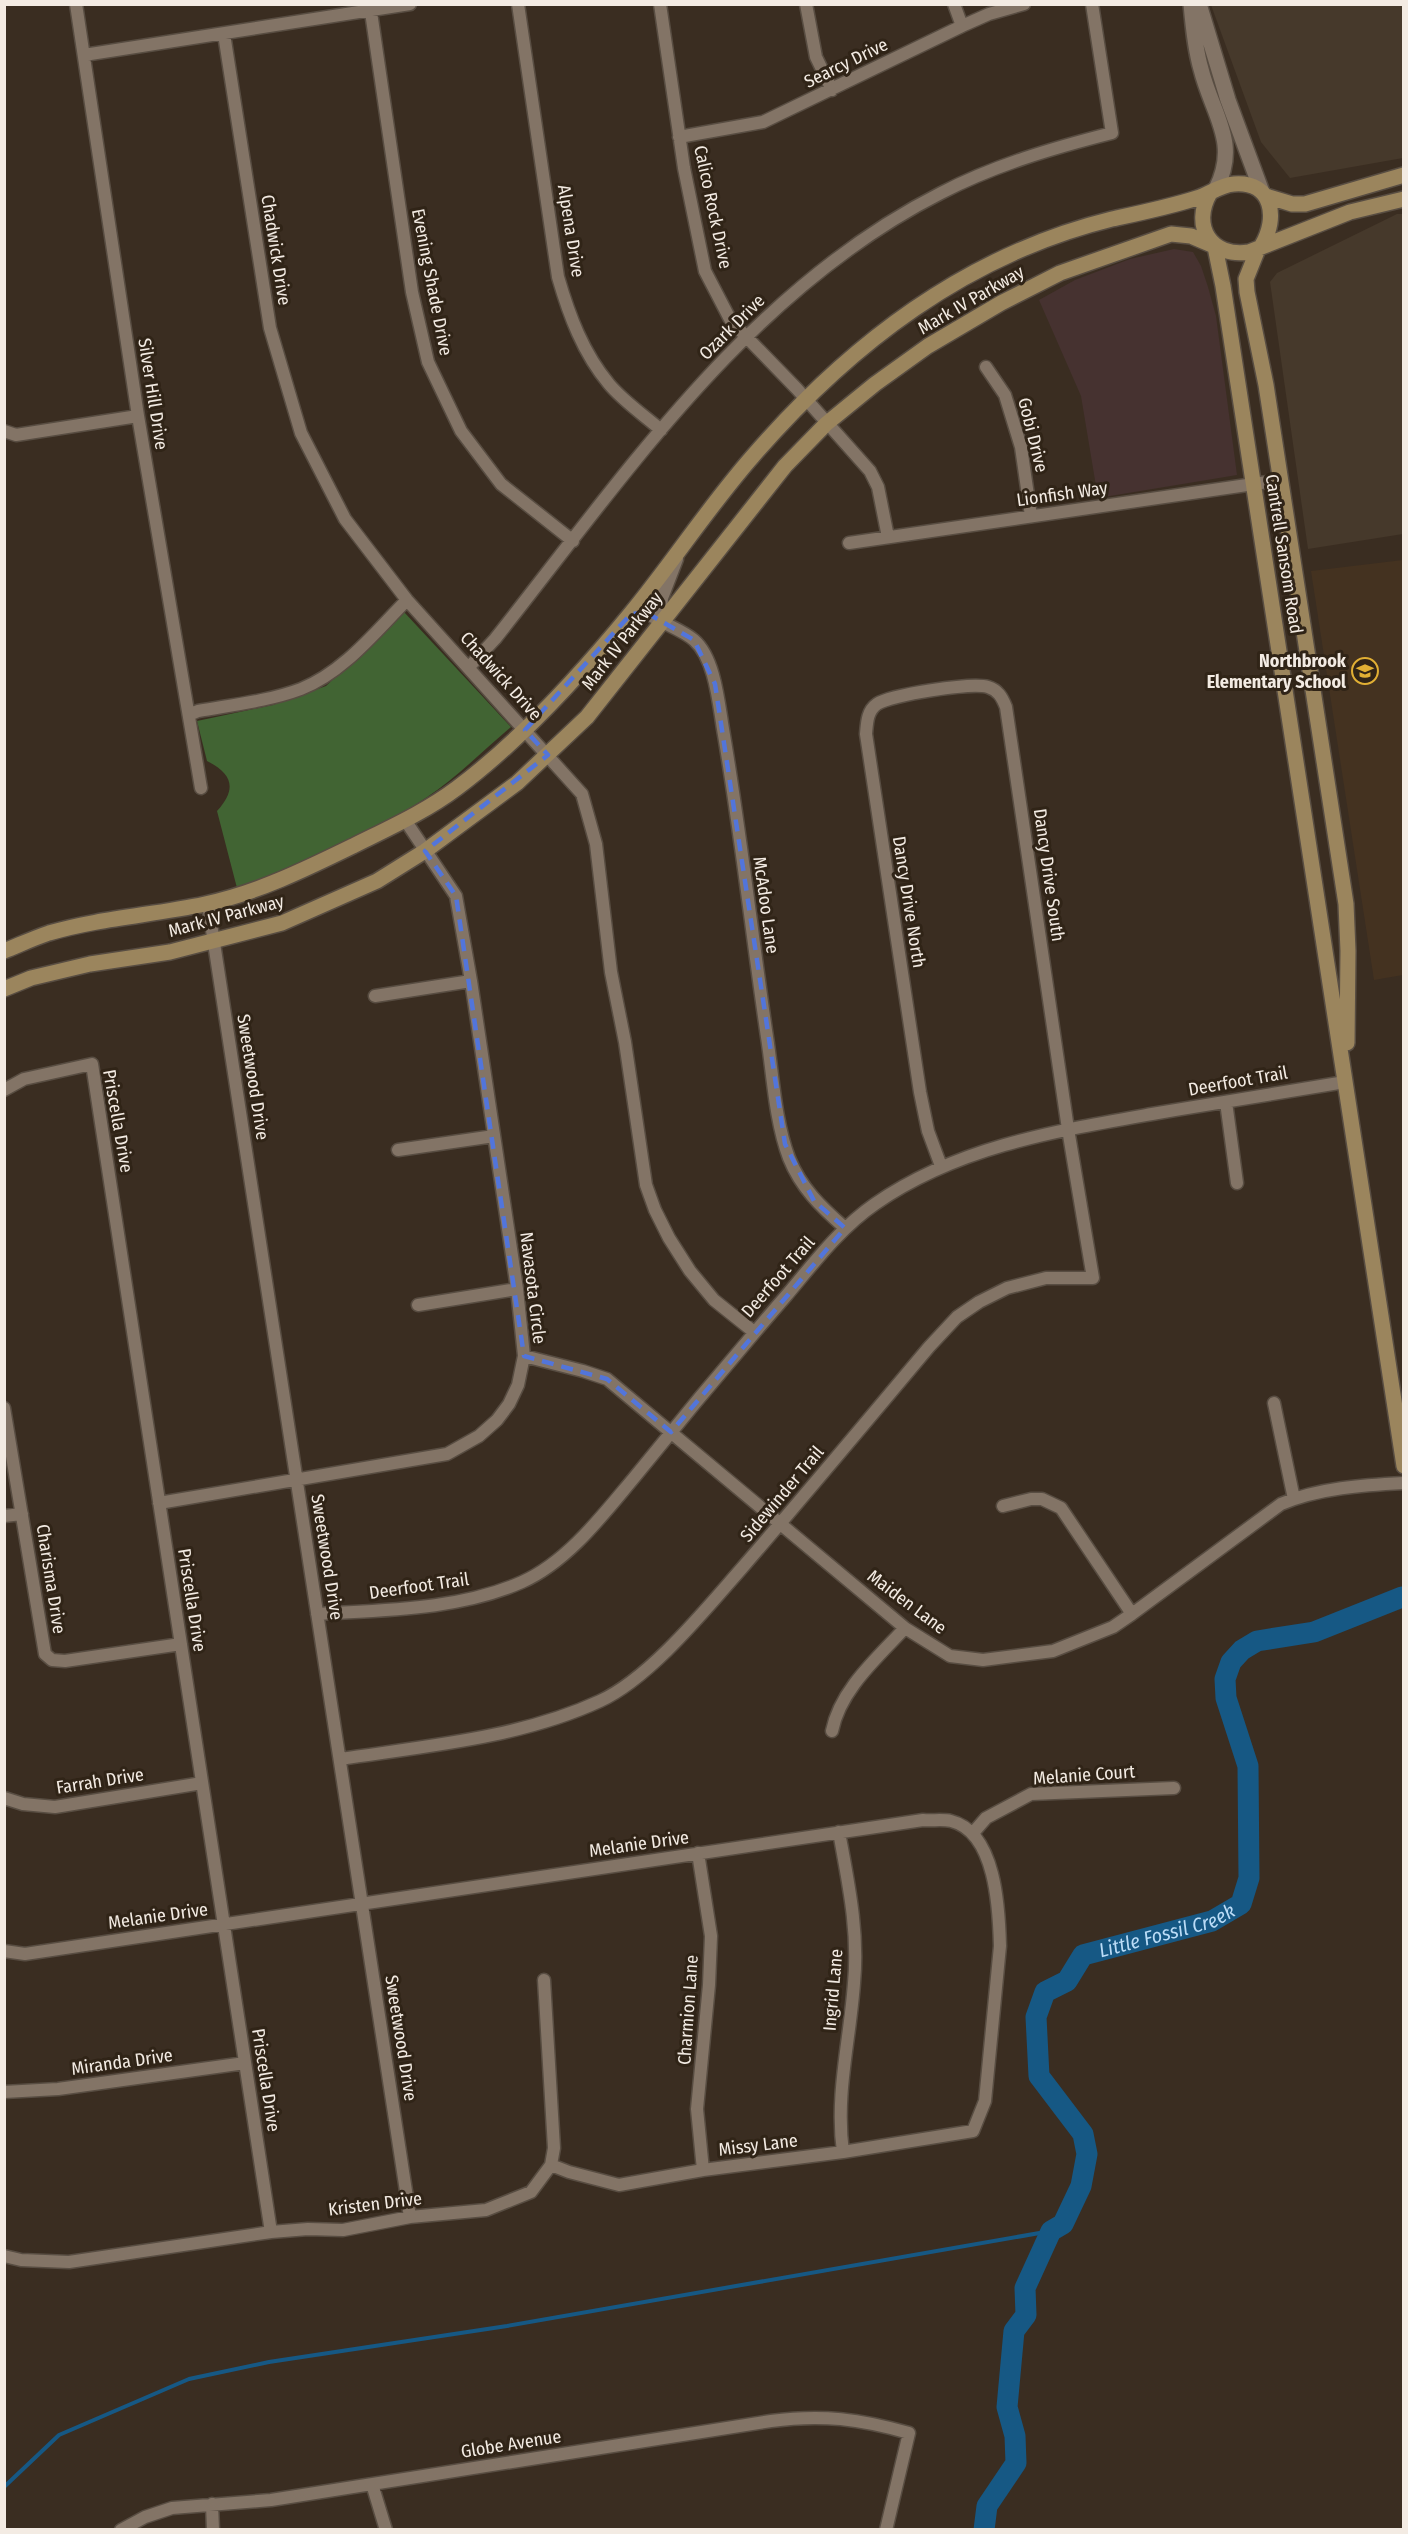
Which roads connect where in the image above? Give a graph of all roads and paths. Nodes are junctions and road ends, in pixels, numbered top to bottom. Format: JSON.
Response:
{"nodes":[{"id":1,"x":76,"y":4,"type":"edge"},
{"id":2,"x":410,"y":4,"type":"edge"},
{"id":3,"x":518,"y":4,"type":"edge"},
{"id":4,"x":660,"y":4,"type":"edge"},
{"id":5,"x":806,"y":4,"type":"edge"},
{"id":6,"x":954,"y":4,"type":"edge"},
{"id":7,"x":1024,"y":4,"type":"edge"},
{"id":8,"x":1092,"y":4,"type":"edge"},
{"id":9,"x":1191,"y":4,"type":"edge"},
{"id":10,"x":1198,"y":4,"type":"edge"},
{"id":11,"x":370,"y":12,"type":"junction"},
{"id":12,"x":962,"y":26,"type":"junction"},
{"id":13,"x":224,"y":34,"type":"junction"},
{"id":14,"x":84,"y":55,"type":"junction"},
{"id":15,"x":832,"y":90,"type":"junction"},
{"id":16,"x":679,"y":137,"type":"junction"},
{"id":17,"x":1404,"y":175,"type":"edge"},
{"id":18,"x":1213,"y":191,"type":"junction"},
{"id":19,"x":1264,"y":194,"type":"junction"},
{"id":20,"x":1404,"y":199,"type":"edge"},
{"id":21,"x":1214,"y":246,"type":"junction"},
{"id":22,"x":1260,"y":247,"type":"junction"},
{"id":23,"x":745,"y":336,"type":"junction"},
{"id":24,"x":986,"y":367,"type":"dead end"},
{"id":25,"x":805,"y":398,"type":"junction"},
{"id":26,"x":138,"y":416,"type":"junction"},
{"id":27,"x":826,"y":424,"type":"junction"},
{"id":28,"x":662,"y":430,"type":"junction"},
{"id":29,"x":4,"y":431,"type":"edge"},
{"id":30,"x":1281,"y":480,"type":"junction"},
{"id":31,"x":1254,"y":484,"type":"junction"},
{"id":32,"x":1031,"y":516,"type":"junction"},
{"id":33,"x":888,"y":537,"type":"junction"},
{"id":34,"x":573,"y":541,"type":"junction"},
{"id":35,"x":849,"y":543,"type":"dead end"},
{"id":36,"x":681,"y":549,"type":"junction"},
{"id":37,"x":407,"y":600,"type":"junction"},
{"id":38,"x":631,"y":614,"type":"junction"},
{"id":39,"x":660,"y":623,"type":"junction"},
{"id":40,"x":1305,"y":633,"type":"junction"},
{"id":41,"x":1277,"y":638,"type":"junction"},
{"id":42,"x":469,"y":667,"type":"junction"},
{"id":43,"x":937,"y":690,"type":"joint"},
{"id":44,"x":189,"y":715,"type":"junction"},
{"id":45,"x":525,"y":730,"type":"junction"},
{"id":46,"x":548,"y":754,"type":"junction"},
{"id":47,"x":201,"y":788,"type":"dead end"},
{"id":48,"x":405,"y":820,"type":"junction"},
{"id":49,"x":425,"y":851,"type":"junction"},
{"id":50,"x":1344,"y":893,"type":"junction"},
{"id":51,"x":1317,"y":898,"type":"junction"},
{"id":52,"x":208,"y":904,"type":"junction"},
{"id":53,"x":213,"y":941,"type":"junction"},
{"id":54,"x":4,"y":951,"type":"edge"},
{"id":55,"x":471,"y":981,"type":"junction"},
{"id":56,"x":4,"y":989,"type":"edge"},
{"id":57,"x":375,"y":996,"type":"dead end"},
{"id":58,"x":1344,"y":1082,"type":"junction"},
{"id":59,"x":4,"y":1090,"type":"edge"},
{"id":60,"x":1226,"y":1102,"type":"junction"},
{"id":61,"x":1068,"y":1129,"type":"junction"},
{"id":62,"x":494,"y":1136,"type":"junction"},
{"id":63,"x":398,"y":1149,"type":"dead end"},
{"id":64,"x":940,"y":1166,"type":"junction"},
{"id":65,"x":1237,"y":1183,"type":"dead end"},
{"id":66,"x":845,"y":1228,"type":"junction"},
{"id":67,"x":517,"y":1289,"type":"junction"},
{"id":68,"x":417,"y":1305,"type":"dead end"},
{"id":69,"x":754,"y":1332,"type":"junction"},
{"id":70,"x":524,"y":1356,"type":"junction"},
{"id":71,"x":1274,"y":1403,"type":"dead end"},
{"id":72,"x":4,"y":1408,"type":"edge"},
{"id":73,"x":671,"y":1432,"type":"junction"},
{"id":74,"x":1404,"y":1466,"type":"edge"},
{"id":75,"x":296,"y":1480,"type":"junction"},
{"id":76,"x":1404,"y":1483,"type":"edge"},
{"id":77,"x":1293,"y":1499,"type":"junction"},
{"id":78,"x":159,"y":1503,"type":"junction"},
{"id":79,"x":1003,"y":1506,"type":"dead end"},
{"id":80,"x":22,"y":1514,"type":"junction"},
{"id":81,"x":4,"y":1516,"type":"edge"},
{"id":82,"x":781,"y":1523,"type":"junction"},
{"id":83,"x":317,"y":1614,"type":"junction"},
{"id":84,"x":1132,"y":1614,"type":"junction"},
{"id":85,"x":905,"y":1628,"type":"junction"},
{"id":86,"x":181,"y":1644,"type":"junction"},
{"id":87,"x":832,"y":1731,"type":"dead end"},
{"id":88,"x":340,"y":1759,"type":"junction"},
{"id":89,"x":202,"y":1783,"type":"junction"},
{"id":90,"x":1174,"y":1788,"type":"dead end"},
{"id":91,"x":4,"y":1798,"type":"edge"},
{"id":92,"x":839,"y":1832,"type":"junction"},
{"id":93,"x":973,"y":1833,"type":"junction"},
{"id":94,"x":698,"y":1853,"type":"junction"},
{"id":95,"x":362,"y":1904,"type":"junction"},
{"id":96,"x":224,"y":1924,"type":"junction"},
{"id":97,"x":4,"y":1951,"type":"edge"},
{"id":98,"x":544,"y":1980,"type":"dead end"},
{"id":99,"x":245,"y":2063,"type":"junction"},
{"id":100,"x":4,"y":2092,"type":"edge"},
{"id":101,"x":843,"y":2152,"type":"junction"},
{"id":102,"x":550,"y":2165,"type":"junction"},
{"id":103,"x":703,"y":2170,"type":"junction"},
{"id":104,"x":410,"y":2217,"type":"junction"},
{"id":105,"x":271,"y":2232,"type":"junction"},
{"id":106,"x":4,"y":2256,"type":"edge"},
{"id":107,"x":372,"y":2484,"type":"junction"},
{"id":108,"x":212,"y":2504,"type":"junction"},
{"id":109,"x":121,"y":2529,"type":"edge"},
{"id":110,"x":213,"y":2529,"type":"edge"},
{"id":111,"x":386,"y":2529,"type":"edge"},
{"id":112,"x":886,"y":2529,"type":"edge"}],
"edges":[{"from":1,"to":14,"type":"street","name":"Silver Hill Drive"},
{"from":2,"to":11,"type":"street"},
{"from":3,"to":28,"type":"street","name":"Alpena Drive"},
{"from":4,"to":16,"type":"street","name":"Calico Rock Drive"},
{"from":5,"to":15,"type":"street"},
{"from":6,"to":12,"type":"street"},
{"from":7,"to":12,"type":"street","name":"Searcy Drive"},
{"from":8,"to":23,"type":"street","name":"Ozark Drive"},
{"from":9,"to":18,"type":"street"},
{"from":10,"to":19,"type":"street"},
{"from":11,"to":13,"type":"street"},
{"from":11,"to":34,"type":"street","name":"Evening Shade Drive"},
{"from":12,"to":15,"type":"street","name":"Searcy Drive"},
{"from":13,"to":14,"type":"street"},
{"from":13,"to":37,"type":"street","name":"Chadwick Drive"},
{"from":14,"to":26,"type":"street","name":"Silver Hill Drive"},
{"from":15,"to":16,"type":"street","name":"Searcy Drive"},
{"from":16,"to":23,"type":"street","name":"Calico Rock Drive"},
{"from":17,"to":19,"type":"main road"},
{"from":18,"to":19,"type":"main road"},
{"from":18,"to":21,"type":"main road"},
{"from":18,"to":25,"type":"main road","name":"Mark IV Parkway"},
{"from":19,"to":22,"type":"main road"},
{"from":20,"to":22,"type":"main road"},
{"from":21,"to":22,"type":"main road"},
{"from":21,"to":27,"type":"main road","name":"Mark IV Parkway"},
{"from":21,"to":31,"type":"main road","name":"Cantrell Sansom Road"},
{"from":22,"to":30,"type":"main road","name":"Cantrell Sansom Road"},
{"from":23,"to":25,"type":"street","name":"Calico Rock Drive"},
{"from":23,"to":28,"type":"street","name":"Ozark Drive"},
{"from":24,"to":32,"type":"street","name":"Gobi Drive"},
{"from":25,"to":27,"type":"street","name":"Calico Rock Drive"},
{"from":25,"to":36,"type":"main road","name":"Mark IV Parkway"},
{"from":26,"to":29,"type":"street"},
{"from":26,"to":44,"type":"street","name":"Silver Hill Drive"},
{"from":27,"to":33,"type":"street","name":"Calico Rock Drive"},
{"from":27,"to":39,"type":"main road","name":"Mark IV Parkway"},
{"from":28,"to":34,"type":"street","name":"Ozark Drive"},
{"from":30,"to":31,"type":"street","name":"Lionfish Way"},
{"from":30,"to":40,"type":"main road","name":"Cantrell Sansom Road"},
{"from":31,"to":32,"type":"street","name":"Lionfish Way"},
{"from":31,"to":41,"type":"main road","name":"Cantrell Sansom Road"},
{"from":32,"to":33,"type":"street","name":"Lionfish Way"},
{"from":33,"to":35,"type":"street","name":"Lionfish Way"},
{"from":34,"to":42,"type":"street","name":"Ozark Drive"},
{"from":36,"to":38,"type":"main road","name":"Mark IV Parkway"},
{"from":36,"to":39,"type":"street"},
{"from":37,"to":42,"type":"street","name":"Chadwick Drive"},
{"from":37,"to":44,"type":"street"},
{"from":38,"to":39,"type":"street","name":"McAdoo Lane"},
{"from":38,"to":45,"type":"main road","name":"Mark IV Parkway"},
{"from":39,"to":46,"type":"main road","name":"Mark IV Parkway"},
{"from":39,"to":66,"type":"street","name":"McAdoo Lane"},
{"from":40,"to":41,"type":"main road"},
{"from":40,"to":50,"type":"main road","name":"Cantrell Sansom Road"},
{"from":41,"to":51,"type":"main road","name":"Cantrell Sansom Road"},
{"from":42,"to":45,"type":"street","name":"Chadwick Drive"},
{"from":43,"to":61,"type":"street","name":"Dancy Drive South"},
{"from":43,"to":64,"type":"street","name":"Dancy Drive North"},
{"from":44,"to":47,"type":"street","name":"Silver Hill Drive"},
{"from":45,"to":46,"type":"street","name":"Chadwick Drive"},
{"from":45,"to":48,"type":"main road","name":"Mark IV Parkway"},
{"from":46,"to":49,"type":"main road","name":"Mark IV Parkway"},
{"from":46,"to":69,"type":"street","name":"Chadwick Drive"},
{"from":48,"to":49,"type":"street","name":"Navasota Circle"},
{"from":48,"to":52,"type":"main road","name":"Mark IV Parkway"},
{"from":49,"to":53,"type":"main road","name":"Mark IV Parkway"},
{"from":49,"to":55,"type":"street","name":"Navasota Circle"},
{"from":50,"to":51,"type":"main road"},
{"from":50,"to":58,"type":"main road","name":"Cantrell Sansom Road"},
{"from":51,"to":58,"type":"main road","name":"Cantrell Sansom Road"},
{"from":52,"to":53,"type":"street","name":"Sweetwood Drive"},
{"from":52,"to":54,"type":"main road","name":"Mark IV Parkway"},
{"from":53,"to":56,"type":"main road","name":"Mark IV Parkway"},
{"from":53,"to":75,"type":"street","name":"Sweetwood Drive"},
{"from":55,"to":57,"type":"street"},
{"from":55,"to":62,"type":"street","name":"Navasota Circle"},
{"from":58,"to":60,"type":"street","name":"Deerfoot Trail"},
{"from":58,"to":74,"type":"main road","name":"Cantrell Sansom Road"},
{"from":59,"to":78,"type":"street","name":"Priscella Drive"},
{"from":60,"to":61,"type":"street","name":"Deerfoot Trail"},
{"from":60,"to":65,"type":"street"},
{"from":61,"to":64,"type":"street","name":"Deerfoot Trail"},
{"from":61,"to":82,"type":"street","name":"Sidewinder Trail"},
{"from":62,"to":63,"type":"street"},
{"from":62,"to":67,"type":"street","name":"Navasota Circle"},
{"from":64,"to":66,"type":"street","name":"Deerfoot Trail"},
{"from":66,"to":69,"type":"street","name":"Deerfoot Trail"},
{"from":67,"to":68,"type":"street"},
{"from":67,"to":70,"type":"street","name":"Navasota Circle"},
{"from":69,"to":73,"type":"street","name":"Deerfoot Trail"},
{"from":70,"to":73,"type":"street","name":"Maiden Lane"},
{"from":70,"to":75,"type":"street","name":"Navasota Circle"},
{"from":71,"to":77,"type":"street"},
{"from":72,"to":80,"type":"street","name":"Charisma Drive"},
{"from":73,"to":82,"type":"street","name":"Maiden Lane"},
{"from":73,"to":83,"type":"street","name":"Deerfoot Trail"},
{"from":75,"to":78,"type":"street","name":"Navasota Circle"},
{"from":75,"to":83,"type":"street","name":"Sweetwood Drive"},
{"from":76,"to":77,"type":"street","name":"Maiden Lane"},
{"from":77,"to":84,"type":"street","name":"Maiden Lane"},
{"from":78,"to":86,"type":"street","name":"Priscella Drive"},
{"from":79,"to":84,"type":"street"},
{"from":80,"to":81,"type":"street"},
{"from":80,"to":86,"type":"street","name":"Charisma Drive"},
{"from":82,"to":85,"type":"street","name":"Maiden Lane"},
{"from":82,"to":88,"type":"street","name":"Sidewinder Trail"},
{"from":83,"to":88,"type":"street","name":"Sweetwood Drive"},
{"from":84,"to":85,"type":"street","name":"Maiden Lane"},
{"from":85,"to":87,"type":"street"},
{"from":86,"to":89,"type":"street","name":"Priscella Drive"},
{"from":88,"to":95,"type":"street","name":"Sweetwood Drive"},
{"from":89,"to":91,"type":"street","name":"Farrah Drive"},
{"from":89,"to":96,"type":"street","name":"Priscella Drive"},
{"from":90,"to":93,"type":"street","name":"Melanie Court"},
{"from":92,"to":93,"type":"street","name":"Melanie Drive"},
{"from":92,"to":94,"type":"street","name":"Melanie Drive"},
{"from":92,"to":101,"type":"street","name":"Ingrid Lane"},
{"from":93,"to":101,"type":"street","name":"Missy Lane"},
{"from":94,"to":95,"type":"street","name":"Melanie Drive"},
{"from":94,"to":103,"type":"street","name":"Charmion Lane"},
{"from":95,"to":96,"type":"street","name":"Melanie Drive"},
{"from":95,"to":104,"type":"street","name":"Sweetwood Drive"},
{"from":96,"to":97,"type":"street","name":"Melanie Drive"},
{"from":96,"to":99,"type":"street","name":"Priscella Drive"},
{"from":98,"to":102,"type":"street","name":"Kristen Drive"},
{"from":99,"to":100,"type":"street","name":"Miranda Drive"},
{"from":99,"to":105,"type":"street","name":"Priscella Drive"},
{"from":101,"to":103,"type":"street","name":"Missy Lane"},
{"from":102,"to":103,"type":"street","name":"Missy Lane"},
{"from":102,"to":104,"type":"street","name":"Kristen Drive"},
{"from":104,"to":105,"type":"street","name":"Kristen Drive"},
{"from":105,"to":106,"type":"street","name":"Kristen Drive"},
{"from":107,"to":108,"type":"street","name":"Globe Avenue"},
{"from":107,"to":111,"type":"street"},
{"from":107,"to":112,"type":"street","name":"Globe Avenue"},
{"from":108,"to":109,"type":"street","name":"Globe Avenue"},
{"from":108,"to":110,"type":"street"}]}
